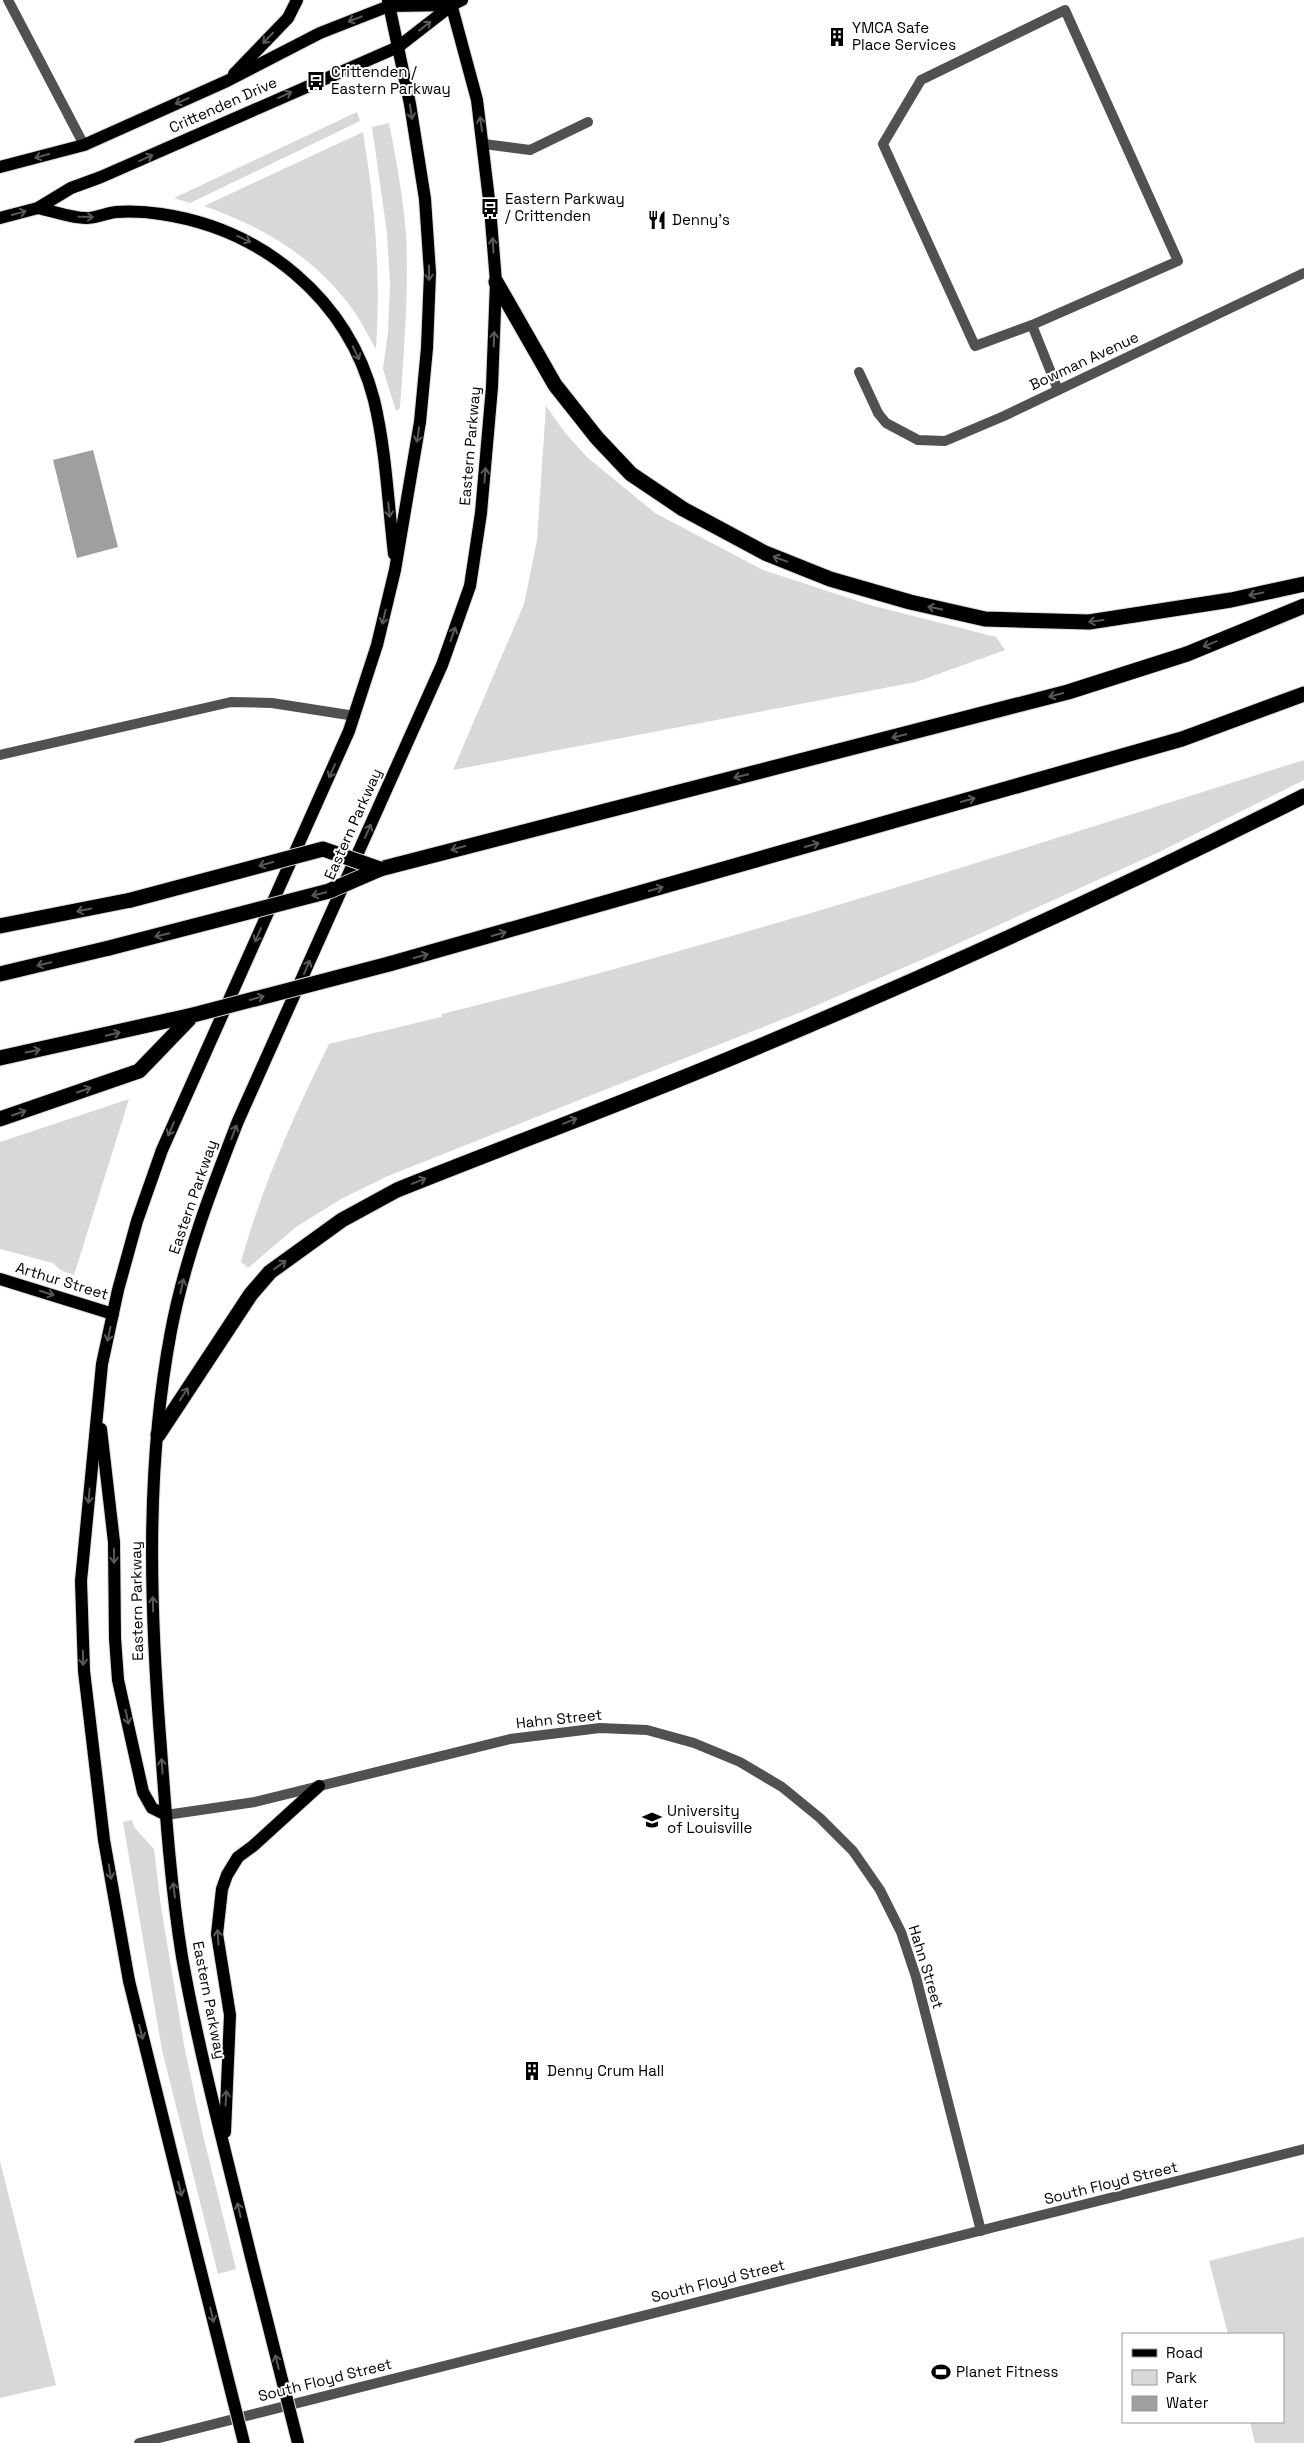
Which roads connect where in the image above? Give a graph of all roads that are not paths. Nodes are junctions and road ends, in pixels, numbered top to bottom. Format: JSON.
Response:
{"nodes":[{"id":1,"x":8,"y":0,"type":"edge"},
{"id":2,"x":297,"y":0,"type":"edge"},
{"id":3,"x":455,"y":2,"type":"edge"},
{"id":4,"x":389,"y":3,"type":"edge"},
{"id":5,"x":398,"y":47,"type":"junction"},
{"id":6,"x":227,"y":81,"type":"junction"},
{"id":7,"x":588,"y":122,"type":"dead end"},
{"id":8,"x":484,"y":144,"type":"junction"},
{"id":9,"x":84,"y":145,"type":"junction"},
{"id":10,"x":0,"y":168,"type":"edge"},
{"id":11,"x":38,"y":208,"type":"junction"},
{"id":12,"x":0,"y":218,"type":"edge"},
{"id":13,"x":1304,"y":273,"type":"edge"},
{"id":14,"x":496,"y":282,"type":"junction"},
{"id":15,"x":1032,"y":325,"type":"junction"},
{"id":16,"x":859,"y":372,"type":"dead end"},
{"id":17,"x":1058,"y":390,"type":"junction"},
{"id":18,"x":395,"y":570,"type":"junction"},
{"id":19,"x":1304,"y":584,"type":"edge"},
{"id":20,"x":1304,"y":606,"type":"edge"},
{"id":21,"x":1304,"y":694,"type":"edge"},
{"id":22,"x":355,"y":716,"type":"junction"},
{"id":23,"x":0,"y":755,"type":"edge"},
{"id":24,"x":1304,"y":796,"type":"edge"},
{"id":25,"x":380,"y":869,"type":"junction"},
{"id":26,"x":0,"y":926,"type":"edge"},
{"id":27,"x":0,"y":974,"type":"edge"},
{"id":28,"x":193,"y":1015,"type":"junction"},
{"id":29,"x":0,"y":1058,"type":"edge"},
{"id":30,"x":0,"y":1119,"type":"edge"},
{"id":31,"x":0,"y":1279,"type":"edge"},
{"id":32,"x":113,"y":1314,"type":"junction"},
{"id":33,"x":98,"y":1403,"type":"junction"},
{"id":34,"x":158,"y":1435,"type":"junction"},
{"id":35,"x":319,"y":1786,"type":"junction"},
{"id":36,"x":166,"y":1815,"type":"junction"},
{"id":37,"x":224,"y":2147,"type":"junction"},
{"id":38,"x":1304,"y":2150,"type":"edge"},
{"id":39,"x":980,"y":2231,"type":"junction"},
{"id":40,"x":240,"y":2417,"type":"junction"},
{"id":41,"x":139,"y":2443,"type":"edge"},
{"id":42,"x":245,"y":2443,"type":"edge"},
{"id":43,"x":298,"y":2443,"type":"edge"}],
"edges":[{"from":1,"to":9,"type":"street"},
{"from":2,"to":6,"type":"main road","one_way":true},
{"from":3,"to":4,"type":"main road","name":"Crittenden Drive"},
{"from":5,"to":3,"type":"main road","name":"Crittenden Drive","one_way":true},
{"from":8,"to":3,"type":"main road","name":"Eastern Parkway","one_way":true},
{"from":4,"to":5,"type":"main road"},
{"from":4,"to":6,"type":"main road","name":"Crittenden Drive","one_way":true},
{"from":11,"to":5,"type":"main road","name":"Crittenden Drive","one_way":true},
{"from":5,"to":18,"type":"main road","one_way":true},
{"from":6,"to":9,"type":"main road","name":"Crittenden Drive","one_way":true},
{"from":7,"to":8,"type":"street"},
{"from":14,"to":8,"type":"main road","name":"Eastern Parkway","one_way":true},
{"from":9,"to":10,"type":"main road","name":"Crittenden Drive","one_way":true},
{"from":12,"to":11,"type":"main road","name":"Crittenden Drive","one_way":true},
{"from":11,"to":18,"type":"main road","one_way":true},
{"from":13,"to":17,"type":"street","name":"Bowman Avenue"},
{"from":19,"to":14,"type":"highway","one_way":true},
{"from":34,"to":14,"type":"main road","name":"Eastern Parkway","one_way":true},
{"from":15,"to":15,"type":"street"},
{"from":15,"to":17,"type":"street"},
{"from":16,"to":17,"type":"street","name":"Bowman Avenue"},
{"from":18,"to":22,"type":"main road","one_way":true},
{"from":20,"to":25,"type":"highway","one_way":true},
{"from":28,"to":21,"type":"highway","one_way":true,"bridge":true},
{"from":22,"to":23,"type":"street"},
{"from":22,"to":32,"type":"main road","one_way":true},
{"from":34,"to":24,"type":"highway","one_way":true},
{"from":25,"to":26,"type":"highway","one_way":true,"bridge":true},
{"from":25,"to":27,"type":"highway","one_way":true,"bridge":true},
{"from":29,"to":28,"type":"highway","one_way":true},
{"from":30,"to":28,"type":"highway","one_way":true},
{"from":31,"to":32,"type":"main road","name":"Arthur Street","one_way":true},
{"from":32,"to":33,"type":"main road","one_way":true},
{"from":33,"to":36,"type":"main road","one_way":true},
{"from":33,"to":42,"type":"main road","one_way":true,"bridge":true},
{"from":36,"to":34,"type":"main road","name":"Eastern Parkway","one_way":true},
{"from":35,"to":36,"type":"street","name":"Hahn Street"},
{"from":37,"to":35,"type":"main road","one_way":true},
{"from":35,"to":39,"type":"street","name":"Hahn Street"},
{"from":37,"to":36,"type":"main road","name":"Eastern Parkway","one_way":true},
{"from":43,"to":37,"type":"main road","name":"Eastern Parkway","one_way":true,"bridge":true},
{"from":38,"to":39,"type":"street","name":"South Floyd Street"},
{"from":39,"to":40,"type":"street","name":"South Floyd Street"},
{"from":40,"to":41,"type":"street","name":"South Floyd Street"},
{"from":40,"to":42,"type":"street"}]}
